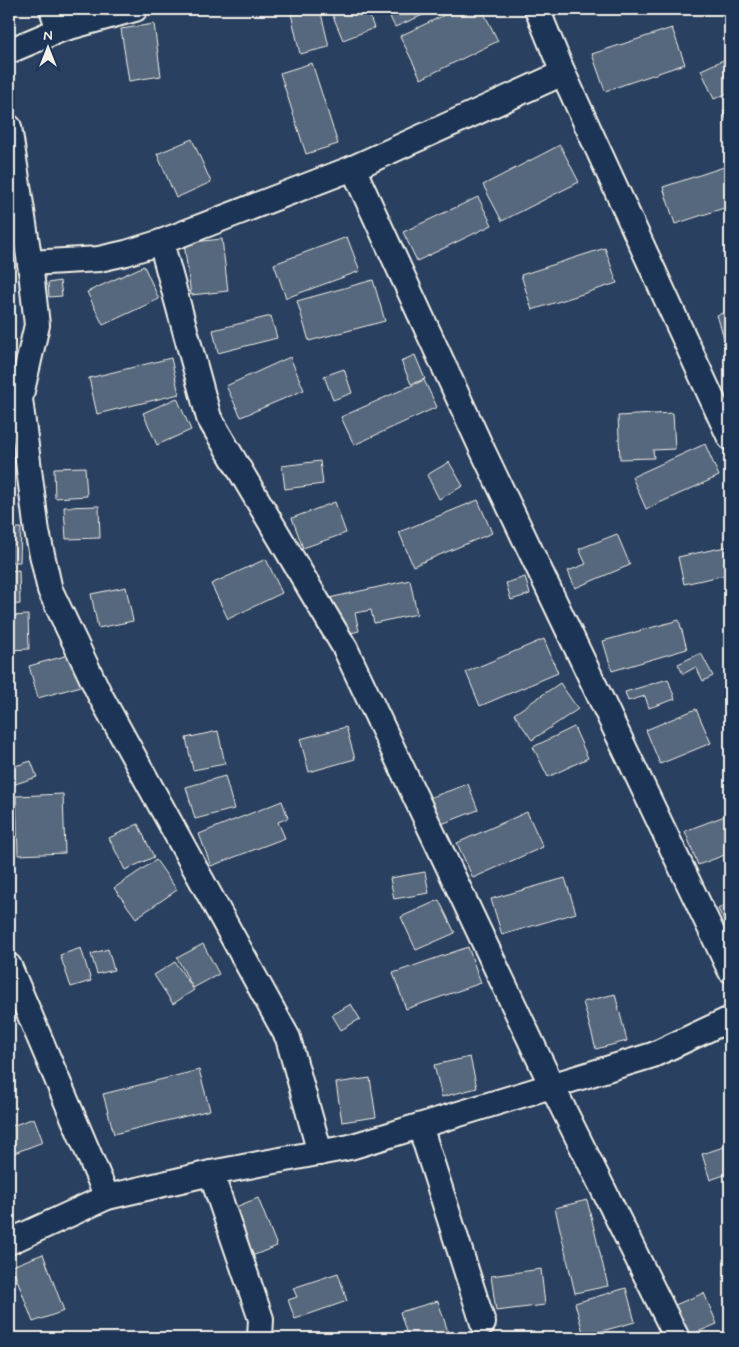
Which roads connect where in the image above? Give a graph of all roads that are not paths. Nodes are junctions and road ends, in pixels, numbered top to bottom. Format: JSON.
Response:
{"nodes":[{"id":1,"x":135,"y":9,"type":"edge"},
{"id":2,"x":537,"y":9,"type":"edge"},
{"id":3,"x":55,"y":19,"type":"edge"},
{"id":4,"x":9,"y":51,"type":"edge"},
{"id":5,"x":563,"y":73,"type":"junction"},
{"id":6,"x":9,"y":127,"type":"edge"},
{"id":7,"x":353,"y":168,"type":"junction"},
{"id":8,"x":161,"y":242,"type":"junction"},
{"id":9,"x":30,"y":264,"type":"junction"},
{"id":10,"x":730,"y":438,"type":"edge"},
{"id":11,"x":9,"y":966,"type":"edge"},
{"id":12,"x":730,"y":970,"type":"edge"},
{"id":13,"x":730,"y":1019,"type":"edge"},
{"id":14,"x":552,"y":1086,"type":"junction"},
{"id":15,"x":420,"y":1126,"type":"junction"},
{"id":16,"x":320,"y":1153,"type":"junction"},
{"id":17,"x":211,"y":1173,"type":"junction"},
{"id":18,"x":107,"y":1196,"type":"junction"},
{"id":19,"x":9,"y":1242,"type":"edge"},
{"id":20,"x":483,"y":1323,"type":"dead end"},
{"id":21,"x":260,"y":1338,"type":"edge"},
{"id":22,"x":677,"y":1338,"type":"edge"}],
"edges":[{"from":1,"to":3,"type":"street"},
{"from":2,"to":5,"type":"street"},
{"from":3,"to":4,"type":"street"},
{"from":5,"to":7,"type":"street"},
{"from":5,"to":10,"type":"street"},
{"from":6,"to":9,"type":"street"},
{"from":7,"to":8,"type":"street"},
{"from":7,"to":12,"type":"street"},
{"from":8,"to":9,"type":"street"},
{"from":8,"to":14,"type":"street"},
{"from":9,"to":16,"type":"street"},
{"from":11,"to":18,"type":"street"},
{"from":13,"to":14,"type":"street"},
{"from":14,"to":15,"type":"street"},
{"from":14,"to":22,"type":"street"},
{"from":15,"to":16,"type":"street"},
{"from":15,"to":20,"type":"street"},
{"from":16,"to":17,"type":"street"},
{"from":17,"to":18,"type":"street"},
{"from":17,"to":21,"type":"street"},
{"from":18,"to":19,"type":"street"}]}
